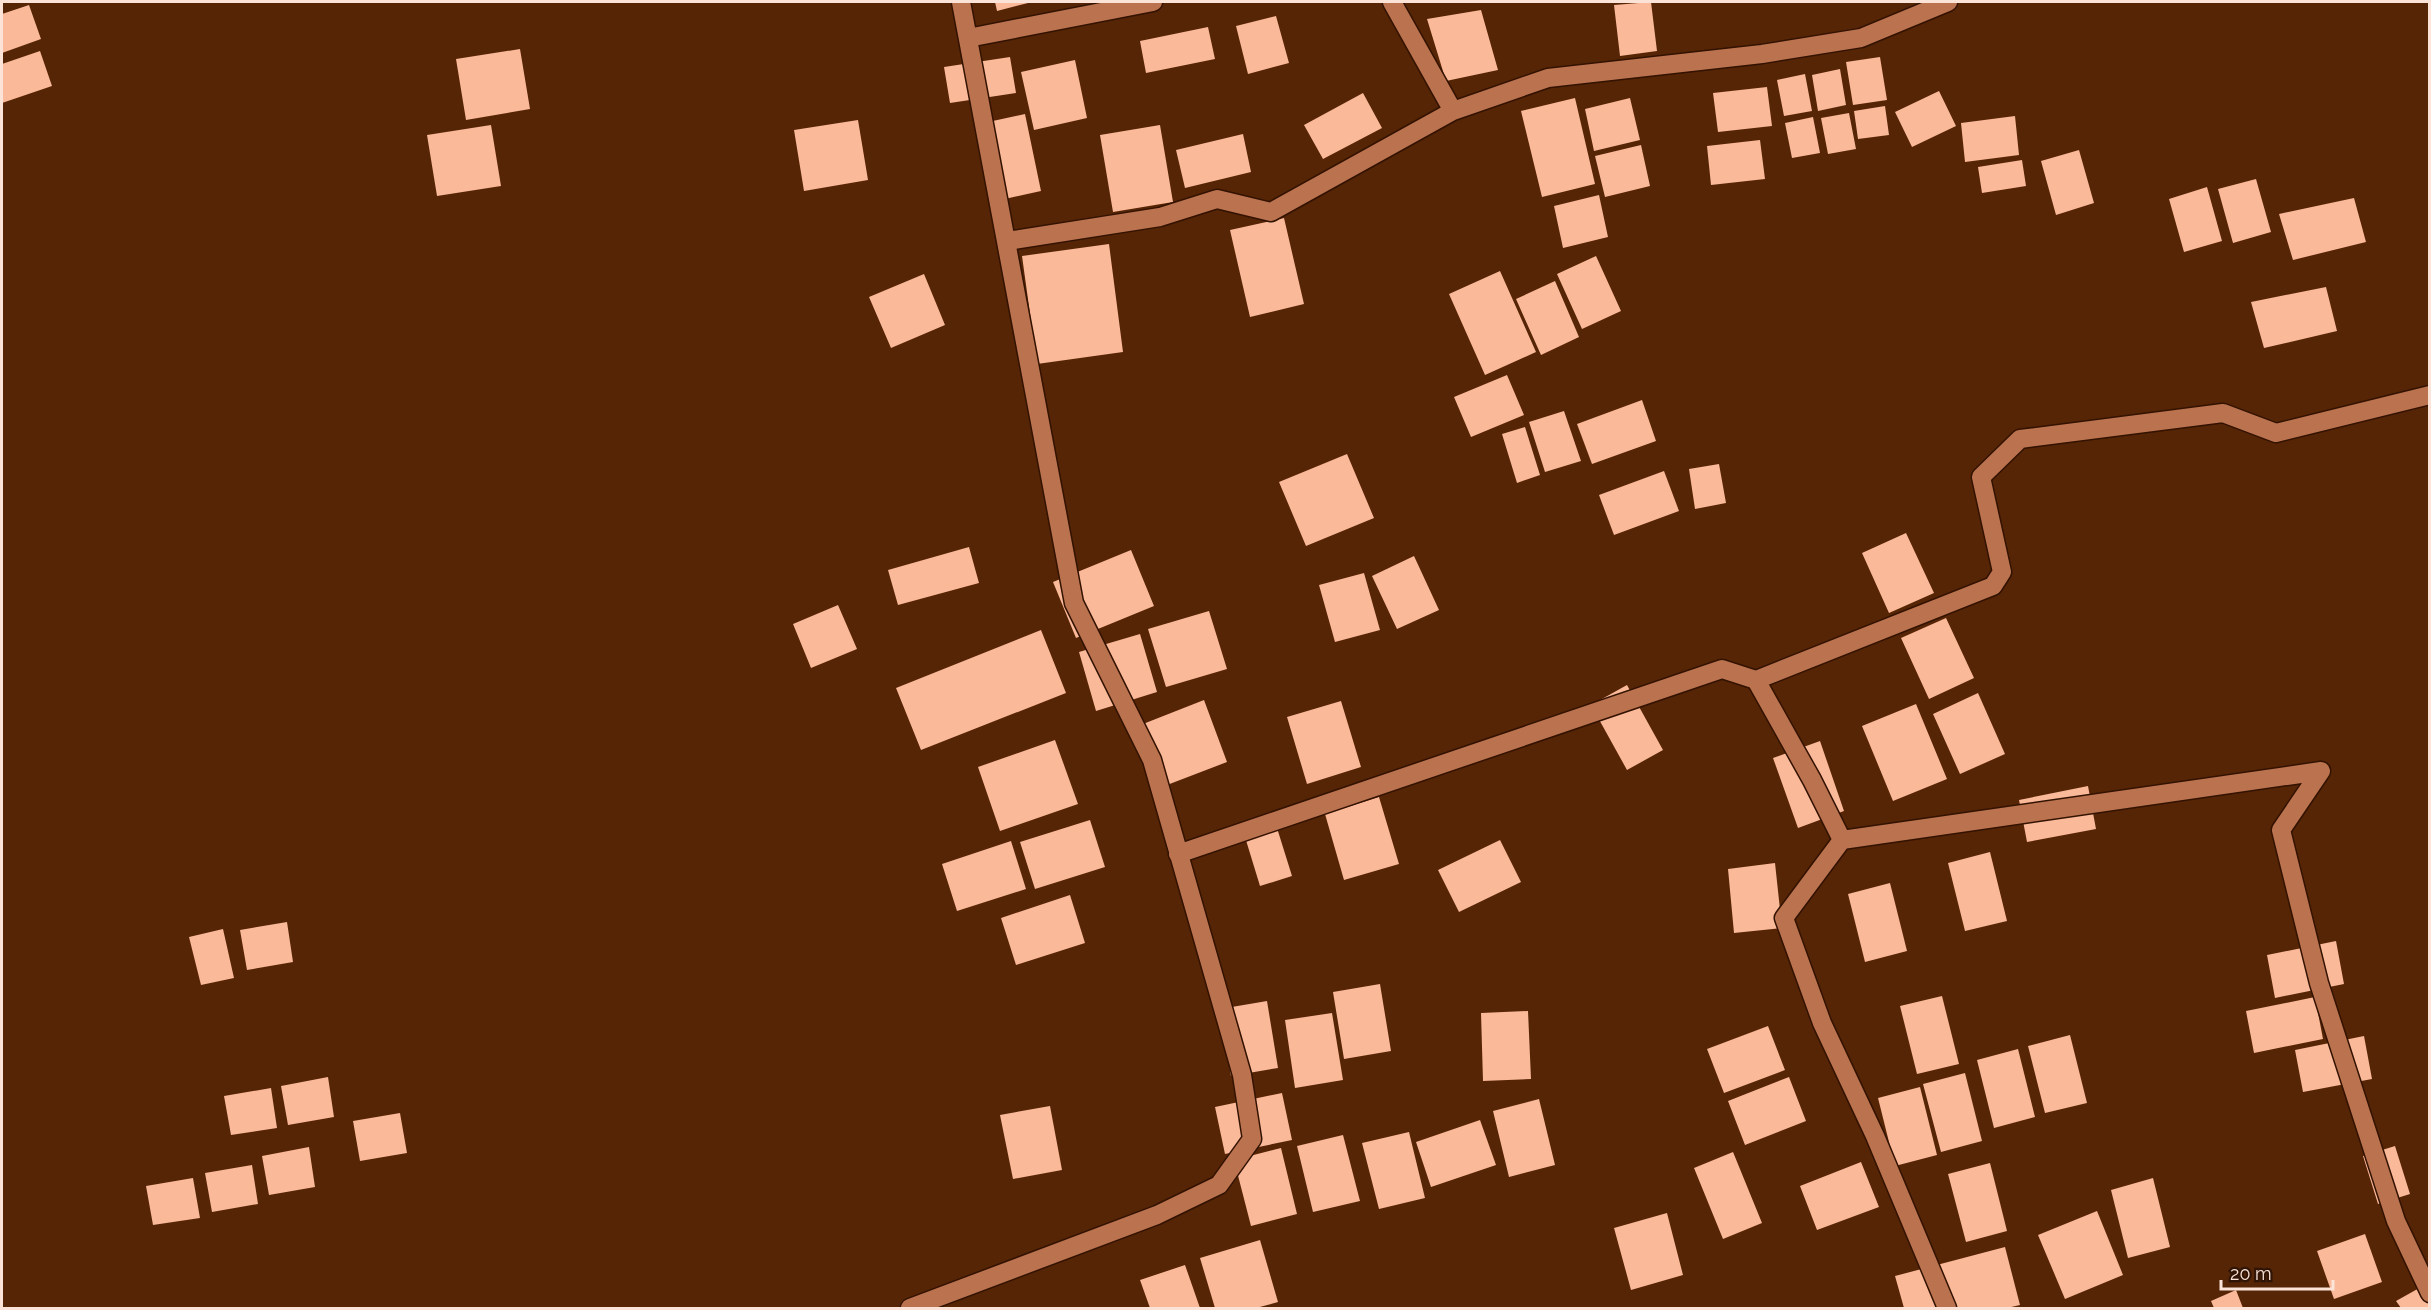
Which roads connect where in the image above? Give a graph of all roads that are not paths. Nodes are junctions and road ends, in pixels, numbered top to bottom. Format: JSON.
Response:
{"nodes":[{"id":1,"x":961,"y":2,"type":"edge"},
{"id":2,"x":1153,"y":2,"type":"edge"},
{"id":3,"x":1392,"y":2,"type":"edge"},
{"id":4,"x":1948,"y":2,"type":"edge"},
{"id":5,"x":968,"y":38,"type":"junction"},
{"id":6,"x":1453,"y":111,"type":"junction"},
{"id":7,"x":1007,"y":241,"type":"junction"},
{"id":8,"x":2430,"y":395,"type":"edge"},
{"id":9,"x":1756,"y":680,"type":"junction"},
{"id":10,"x":1842,"y":840,"type":"junction"},
{"id":11,"x":1178,"y":854,"type":"junction"},
{"id":12,"x":2430,"y":1293,"type":"edge"},
{"id":13,"x":910,"y":1308,"type":"edge"},
{"id":14,"x":1947,"y":1308,"type":"edge"}],
"edges":[{"from":1,"to":5,"type":"street"},
{"from":2,"to":5,"type":"street"},
{"from":3,"to":6,"type":"street"},
{"from":4,"to":6,"type":"street"},
{"from":5,"to":7,"type":"street"},
{"from":6,"to":7,"type":"street"},
{"from":7,"to":11,"type":"street"},
{"from":8,"to":9,"type":"street"},
{"from":9,"to":10,"type":"street"},
{"from":9,"to":11,"type":"street"},
{"from":10,"to":12,"type":"street"},
{"from":10,"to":14,"type":"street"},
{"from":11,"to":13,"type":"street"}]}
